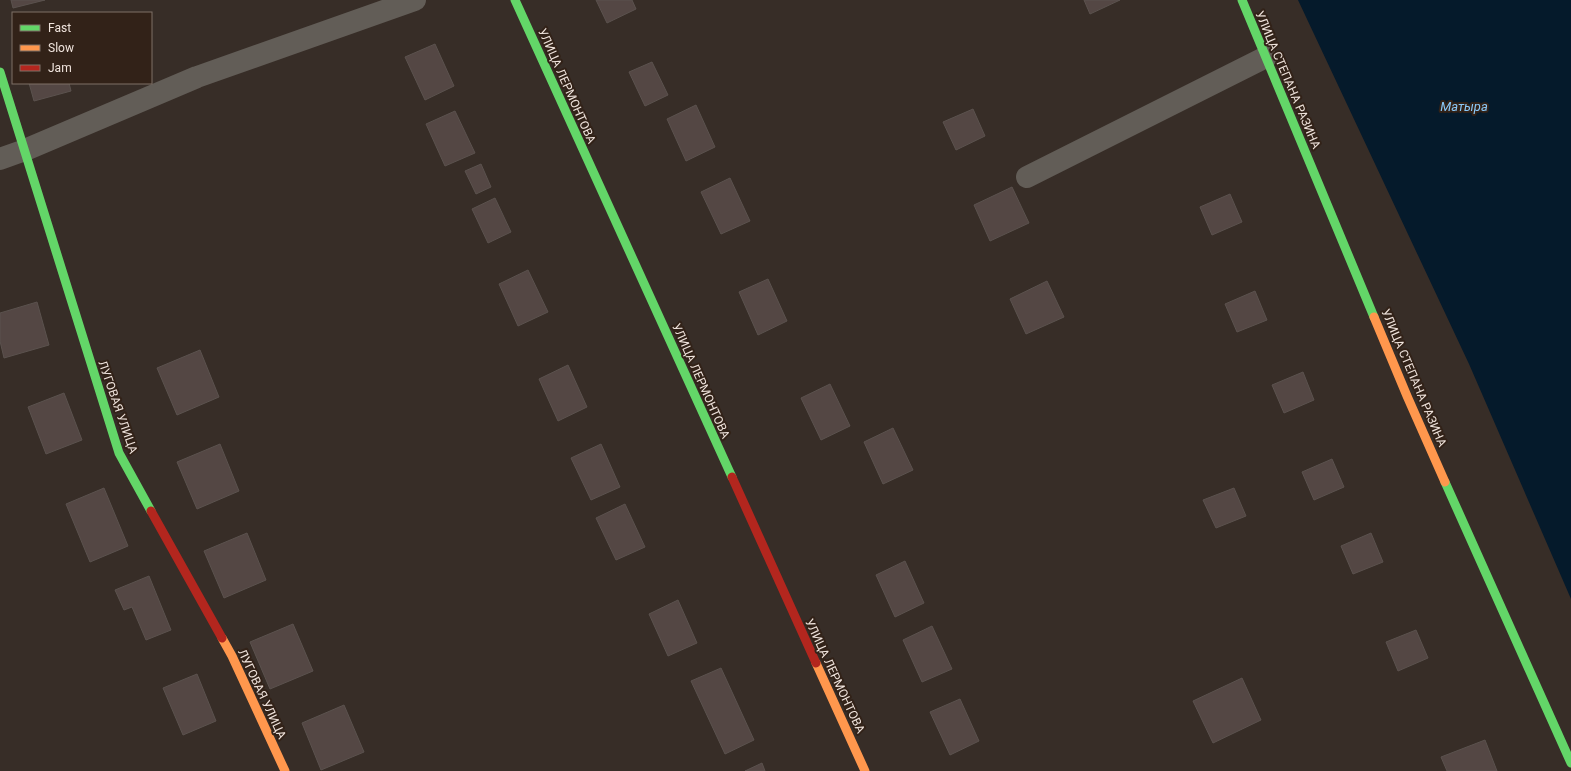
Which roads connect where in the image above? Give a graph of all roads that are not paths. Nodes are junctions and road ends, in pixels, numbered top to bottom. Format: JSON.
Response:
{"nodes":[{"id":1,"x":415,"y":0,"type":"edge"},
{"id":2,"x":516,"y":0,"type":"edge"},
{"id":3,"x":1242,"y":0,"type":"edge"},
{"id":4,"x":1266,"y":57,"type":"junction"},
{"id":5,"x":0,"y":72,"type":"edge"},
{"id":6,"x":25,"y":150,"type":"junction"},
{"id":7,"x":0,"y":159,"type":"edge"},
{"id":8,"x":1027,"y":177,"type":"dead end"},
{"id":9,"x":1571,"y":763,"type":"edge"},
{"id":10,"x":285,"y":771,"type":"edge"},
{"id":11,"x":866,"y":771,"type":"edge"}],
"edges":[{"from":1,"to":6,"type":"street"},
{"from":2,"to":11,"type":"street","name":"УЛИЦА ЛЕРМОНТОВА"},
{"from":3,"to":4,"type":"street","name":"УЛИЦА СТЕПАНА РАЗИНА"},
{"from":4,"to":8,"type":"street"},
{"from":4,"to":9,"type":"street","name":"УЛИЦА СТЕПАНА РАЗИНА"},
{"from":5,"to":6,"type":"street","name":"ЛУГОВАЯ УЛИЦА"},
{"from":6,"to":7,"type":"street"},
{"from":6,"to":10,"type":"street","name":"ЛУГОВАЯ УЛИЦА"}]}
